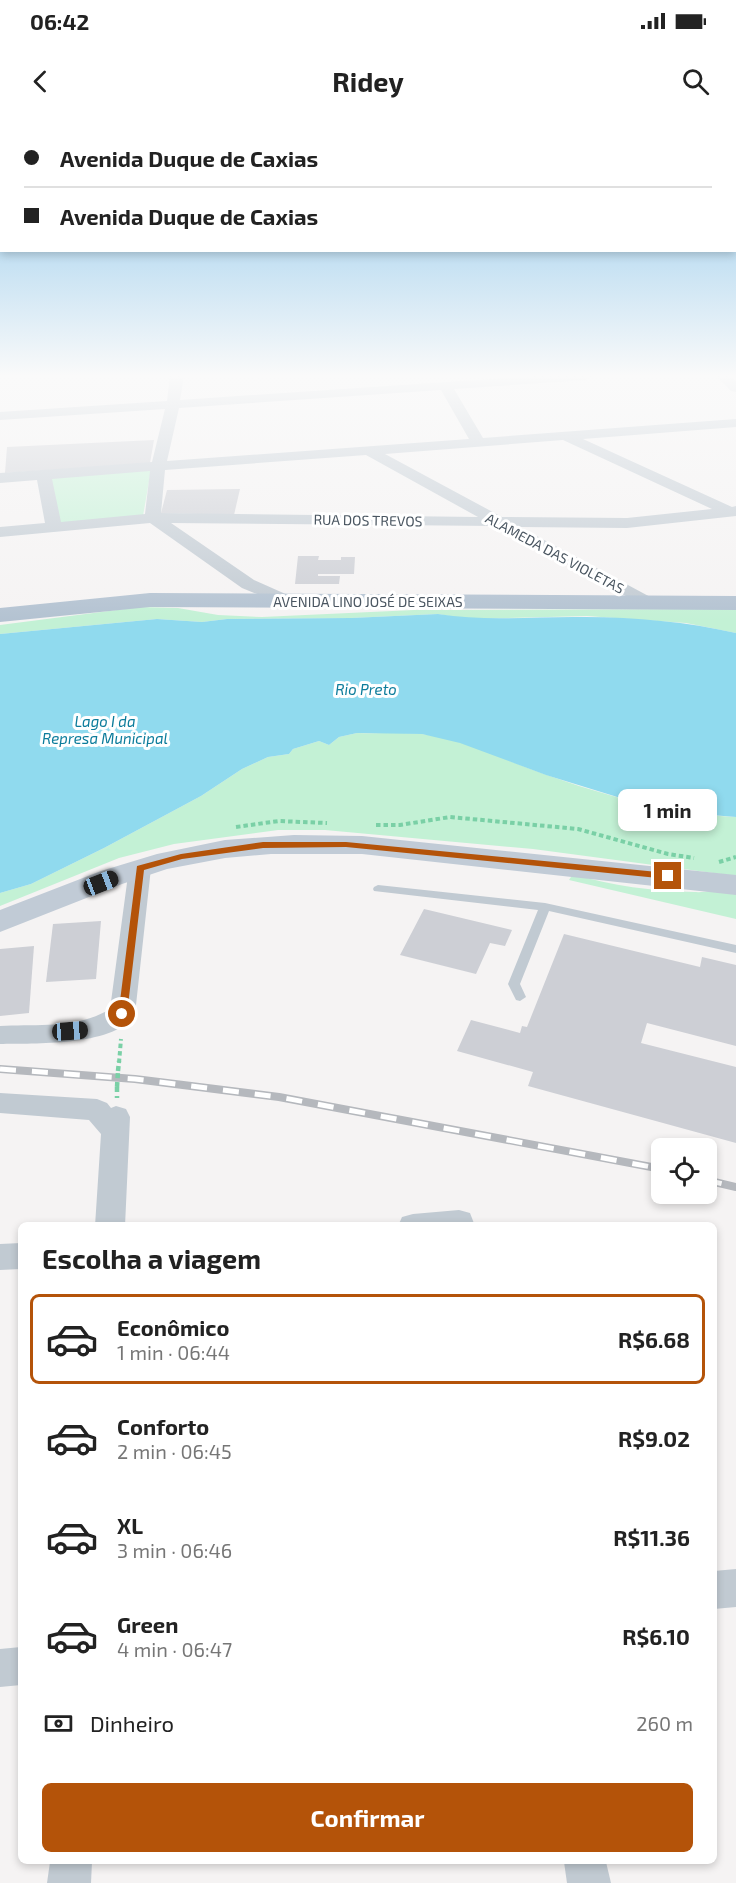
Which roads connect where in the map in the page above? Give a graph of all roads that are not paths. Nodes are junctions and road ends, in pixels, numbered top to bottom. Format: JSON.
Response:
{"nodes":[{"id":1,"x":160,"y":458,"type":"edge"},
{"id":2,"x":259,"y":458,"type":"edge"},
{"id":3,"x":383,"y":458,"type":"edge"},
{"id":4,"x":614,"y":458,"type":"edge"},
{"id":5,"x":158,"y":466,"type":"junction"},
{"id":6,"x":44,"y":475,"type":"junction"},
{"id":7,"x":0,"y":478,"type":"edge"},
{"id":8,"x":735,"y":513,"type":"edge"},
{"id":9,"x":153,"y":518,"type":"junction"},
{"id":10,"x":496,"y":521,"type":"junction"},
{"id":11,"x":54,"y":526,"type":"junction"},
{"id":12,"x":0,"y":532,"type":"edge"},
{"id":13,"x":245,"y":592,"type":"junction"},
{"id":14,"x":648,"y":603,"type":"junction"},
{"id":15,"x":736,"y":603,"type":"edge"},
{"id":16,"x":0,"y":615,"type":"edge"},
{"id":17,"x":140,"y":868,"type":"junction"},
{"id":18,"x":736,"y":885,"type":"edge"},
{"id":19,"x":378,"y":889,"type":"dead end"},
{"id":20,"x":545,"y":907,"type":"junction"},
{"id":21,"x":0,"y":922,"type":"edge"},
{"id":22,"x":736,"y":949,"type":"edge"},
{"id":23,"x":520,"y":997,"type":"dead end"},
{"id":24,"x":0,"y":1035,"type":"edge"},
{"id":25,"x":0,"y":1103,"type":"edge"},
{"id":26,"x":110,"y":1222,"type":"edge"},
{"id":27,"x":18,"y":1256,"type":"edge"},
{"id":28,"x":0,"y":1257,"type":"edge"},
{"id":29,"x":736,"y":1588,"type":"edge"},
{"id":30,"x":717,"y":1590,"type":"edge"},
{"id":31,"x":18,"y":1666,"type":"edge"},
{"id":32,"x":0,"y":1668,"type":"edge"},
{"id":33,"x":70,"y":1864,"type":"edge"},
{"id":34,"x":585,"y":1864,"type":"edge"},
{"id":35,"x":69,"y":1883,"type":"edge"},
{"id":36,"x":589,"y":1883,"type":"edge"}],
"edges":[{"from":1,"to":5,"type":"street"},
{"from":2,"to":5,"type":"street"},
{"from":3,"to":10,"type":"street","name":"ALAMEDA DAS VIOLETAS"},
{"from":4,"to":8,"type":"street"},
{"from":5,"to":6,"type":"street"},
{"from":5,"to":9,"type":"street"},
{"from":6,"to":7,"type":"street"},
{"from":6,"to":11,"type":"street"},
{"from":8,"to":10,"type":"street","name":"RUA DOS TREVOS"},
{"from":9,"to":10,"type":"street","name":"RUA DOS TREVOS"},
{"from":9,"to":11,"type":"street","name":"RUA DOS TREVOS"},
{"from":9,"to":13,"type":"street"},
{"from":10,"to":14,"type":"street","name":"ALAMEDA DAS VIOLETAS"},
{"from":11,"to":12,"type":"street","name":"RUA DOS TREVOS"},
{"from":13,"to":14,"type":"main road","name":"AVENIDA LINO JOSÉ DE SEIXAS"},
{"from":13,"to":16,"type":"main road","name":"AVENIDA LINO JOSÉ DE SEIXAS"},
{"from":14,"to":15,"type":"main road","name":"AVENIDA LINO JOSÉ DE SEIXAS"},
{"from":17,"to":18,"type":"main road"},
{"from":17,"to":21,"type":"main road"},
{"from":17,"to":24,"type":"street"},
{"from":19,"to":20,"type":"lane"},
{"from":20,"to":22,"type":"lane"},
{"from":20,"to":23,"type":"lane"},
{"from":25,"to":26,"type":"street"},
{"from":27,"to":28,"type":"street"},
{"from":29,"to":30,"type":"street"},
{"from":31,"to":32,"type":"street"},
{"from":33,"to":35,"type":"street"},
{"from":34,"to":36,"type":"street"}]}
